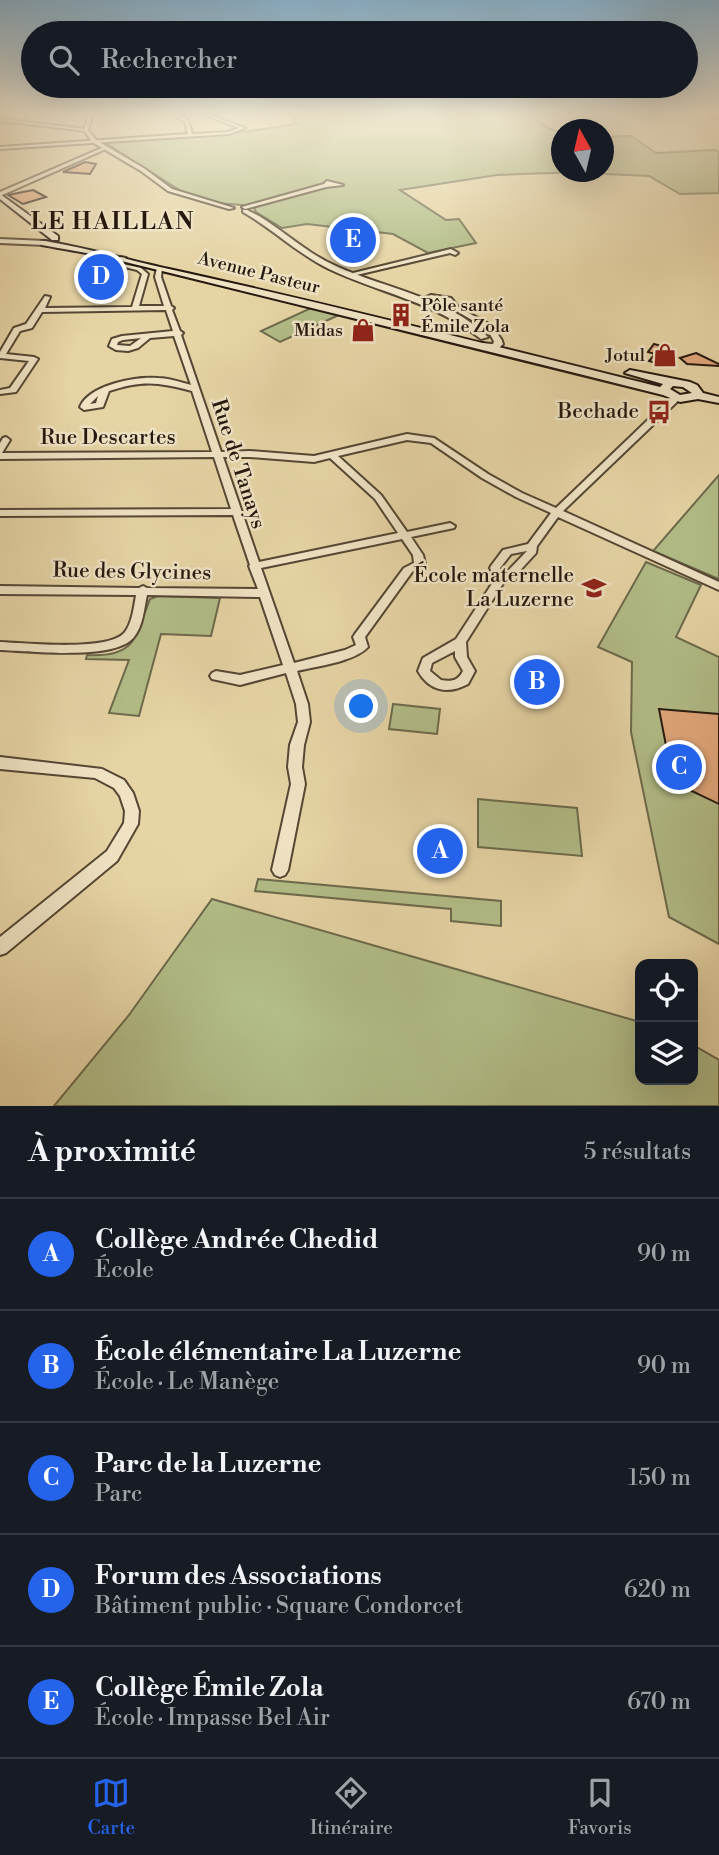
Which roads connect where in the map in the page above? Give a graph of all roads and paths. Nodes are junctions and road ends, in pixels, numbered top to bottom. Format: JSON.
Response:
{"nodes":[{"id":1,"x":67,"y":165,"type":"edge"},
{"id":2,"x":135,"y":165,"type":"edge"},
{"id":3,"x":50,"y":172,"type":"junction"},
{"id":4,"x":25,"y":184,"type":"junction"},
{"id":5,"x":327,"y":186,"type":"dead end"},
{"id":6,"x":0,"y":195,"type":"edge"},
{"id":7,"x":246,"y":209,"type":"junction"},
{"id":8,"x":55,"y":238,"type":"junction"},
{"id":9,"x":0,"y":242,"type":"edge"},
{"id":10,"x":45,"y":243,"type":"junction"},
{"id":11,"x":63,"y":245,"type":"junction"},
{"id":12,"x":455,"y":253,"type":"dead end"},
{"id":13,"x":123,"y":258,"type":"junction"},
{"id":14,"x":159,"y":269,"type":"junction"},
{"id":15,"x":348,"y":275,"type":"junction"},
{"id":16,"x":47,"y":297,"type":"dead end"},
{"id":17,"x":422,"y":300,"type":"junction"},
{"id":18,"x":171,"y":308,"type":"junction"},
{"id":19,"x":135,"y":309,"type":"junction"},
{"id":20,"x":40,"y":310,"type":"junction"},
{"id":21,"x":471,"y":326,"type":"junction"},
{"id":22,"x":179,"y":333,"type":"junction"},
{"id":23,"x":463,"y":335,"type":"junction"},
{"id":24,"x":147,"y":337,"type":"dead end"},
{"id":25,"x":447,"y":337,"type":"junction"},
{"id":26,"x":498,"y":341,"type":"junction"},
{"id":27,"x":482,"y":342,"type":"junction"},
{"id":28,"x":670,"y":387,"type":"junction"},
{"id":29,"x":107,"y":388,"type":"dead end"},
{"id":30,"x":195,"y":389,"type":"junction"},
{"id":31,"x":0,"y":392,"type":"edge"},
{"id":32,"x":697,"y":395,"type":"junction"},
{"id":33,"x":677,"y":397,"type":"junction"},
{"id":34,"x":719,"y":400,"type":"edge"},
{"id":35,"x":0,"y":440,"type":"edge"},
{"id":36,"x":216,"y":451,"type":"junction"},
{"id":37,"x":0,"y":452,"type":"edge"},
{"id":38,"x":333,"y":456,"type":"junction"},
{"id":39,"x":236,"y":512,"type":"junction"},
{"id":40,"x":0,"y":513,"type":"edge"},
{"id":41,"x":556,"y":513,"type":"junction"},
{"id":42,"x":450,"y":526,"type":"dead end"},
{"id":43,"x":405,"y":535,"type":"junction"},
{"id":44,"x":532,"y":546,"type":"junction"},
{"id":45,"x":254,"y":566,"type":"junction"},
{"id":46,"x":500,"y":579,"type":"junction"},
{"id":47,"x":719,"y":586,"type":"edge"},
{"id":48,"x":0,"y":590,"type":"edge"},
{"id":49,"x":143,"y":590,"type":"junction"},
{"id":50,"x":264,"y":593,"type":"junction"},
{"id":51,"x":460,"y":642,"type":"dead end"},
{"id":52,"x":0,"y":646,"type":"edge"},
{"id":53,"x":290,"y":668,"type":"junction"},
{"id":54,"x":216,"y":676,"type":"dead end"},
{"id":55,"x":0,"y":764,"type":"edge"},
{"id":56,"x":280,"y":870,"type":"dead end"},
{"id":57,"x":0,"y":947,"type":"edge"}],
"edges":[{"from":1,"to":3,"type":"street"},
{"from":2,"to":7,"type":"street"},
{"from":3,"to":4,"type":"street"},
{"from":3,"to":4,"type":"street"},
{"from":4,"to":6,"type":"street"},
{"from":5,"to":7,"type":"street"},
{"from":6,"to":8,"type":"main road"},
{"from":7,"to":15,"type":"street"},
{"from":8,"to":10,"type":"main road"},
{"from":8,"to":11,"type":"main road"},
{"from":9,"to":10,"type":"street"},
{"from":10,"to":11,"type":"main road","name":"Avenue Pasteur"},
{"from":11,"to":13,"type":"main road","name":"Avenue Pasteur"},
{"from":12,"to":15,"type":"street"},
{"from":13,"to":14,"type":"main road","name":"Avenue Pasteur"},
{"from":13,"to":19,"type":"street"},
{"from":14,"to":18,"type":"street","name":"Rue de Tanays"},
{"from":14,"to":25,"type":"main road","name":"Avenue Pasteur"},
{"from":15,"to":17,"type":"street"},
{"from":16,"to":20,"type":"street"},
{"from":17,"to":21,"type":"street"},
{"from":17,"to":26,"type":"street"},
{"from":18,"to":19,"type":"street"},
{"from":18,"to":22,"type":"street","name":"Rue de Tanays"},
{"from":19,"to":20,"type":"street"},
{"from":20,"to":31,"type":"street"},
{"from":21,"to":23,"type":"street"},
{"from":21,"to":27,"type":"street"},
{"from":22,"to":24,"type":"street"},
{"from":22,"to":30,"type":"street","name":"Rue de Tanays"},
{"from":23,"to":25,"type":"main road","name":"Avenue Pasteur"},
{"from":23,"to":27,"type":"main road","name":"Avenue Pasteur"},
{"from":25,"to":27,"type":"main road","name":"Avenue Pasteur"},
{"from":26,"to":27,"type":"main road","name":"Avenue Pasteur"},
{"from":26,"to":28,"type":"main road","name":"Avenue Pasteur"},
{"from":27,"to":28,"type":"main road","name":"Avenue Pasteur"},
{"from":28,"to":32,"type":"main road","name":"Avenue Pasteur"},
{"from":28,"to":33,"type":"main road","name":"Avenue Pasteur"},
{"from":29,"to":30,"type":"street"},
{"from":30,"to":36,"type":"street","name":"Rue de Tanays"},
{"from":32,"to":33,"type":"main road","name":"Avenue Pasteur"},
{"from":32,"to":34,"type":"main road","name":"Avenue Pasteur"},
{"from":33,"to":41,"type":"street"},
{"from":35,"to":37,"type":"street"},
{"from":36,"to":37,"type":"street","name":"Rue Descartes"},
{"from":36,"to":38,"type":"street","name":"Rue Descartes"},
{"from":36,"to":39,"type":"street","name":"Rue de Tanays"},
{"from":38,"to":41,"type":"street","name":"Rue Descartes"},
{"from":38,"to":43,"type":"street"},
{"from":39,"to":40,"type":"street"},
{"from":39,"to":45,"type":"street","name":"Rue de Tanays"},
{"from":41,"to":44,"type":"street"},
{"from":41,"to":47,"type":"street"},
{"from":42,"to":43,"type":"street"},
{"from":43,"to":45,"type":"street"},
{"from":43,"to":53,"type":"street"},
{"from":44,"to":46,"type":"street"},
{"from":44,"to":46,"type":"street"},
{"from":45,"to":50,"type":"street","name":"Rue de Tanays"},
{"from":46,"to":51,"type":"street"},
{"from":48,"to":49,"type":"street","name":"Rue des Glycines"},
{"from":49,"to":50,"type":"street","name":"Rue des Glycines"},
{"from":49,"to":52,"type":"street"},
{"from":50,"to":53,"type":"street","name":"Rue de Tanays"},
{"from":53,"to":54,"type":"street"},
{"from":53,"to":56,"type":"street","name":"Rue de Tanays"},
{"from":55,"to":57,"type":"street"}]}
